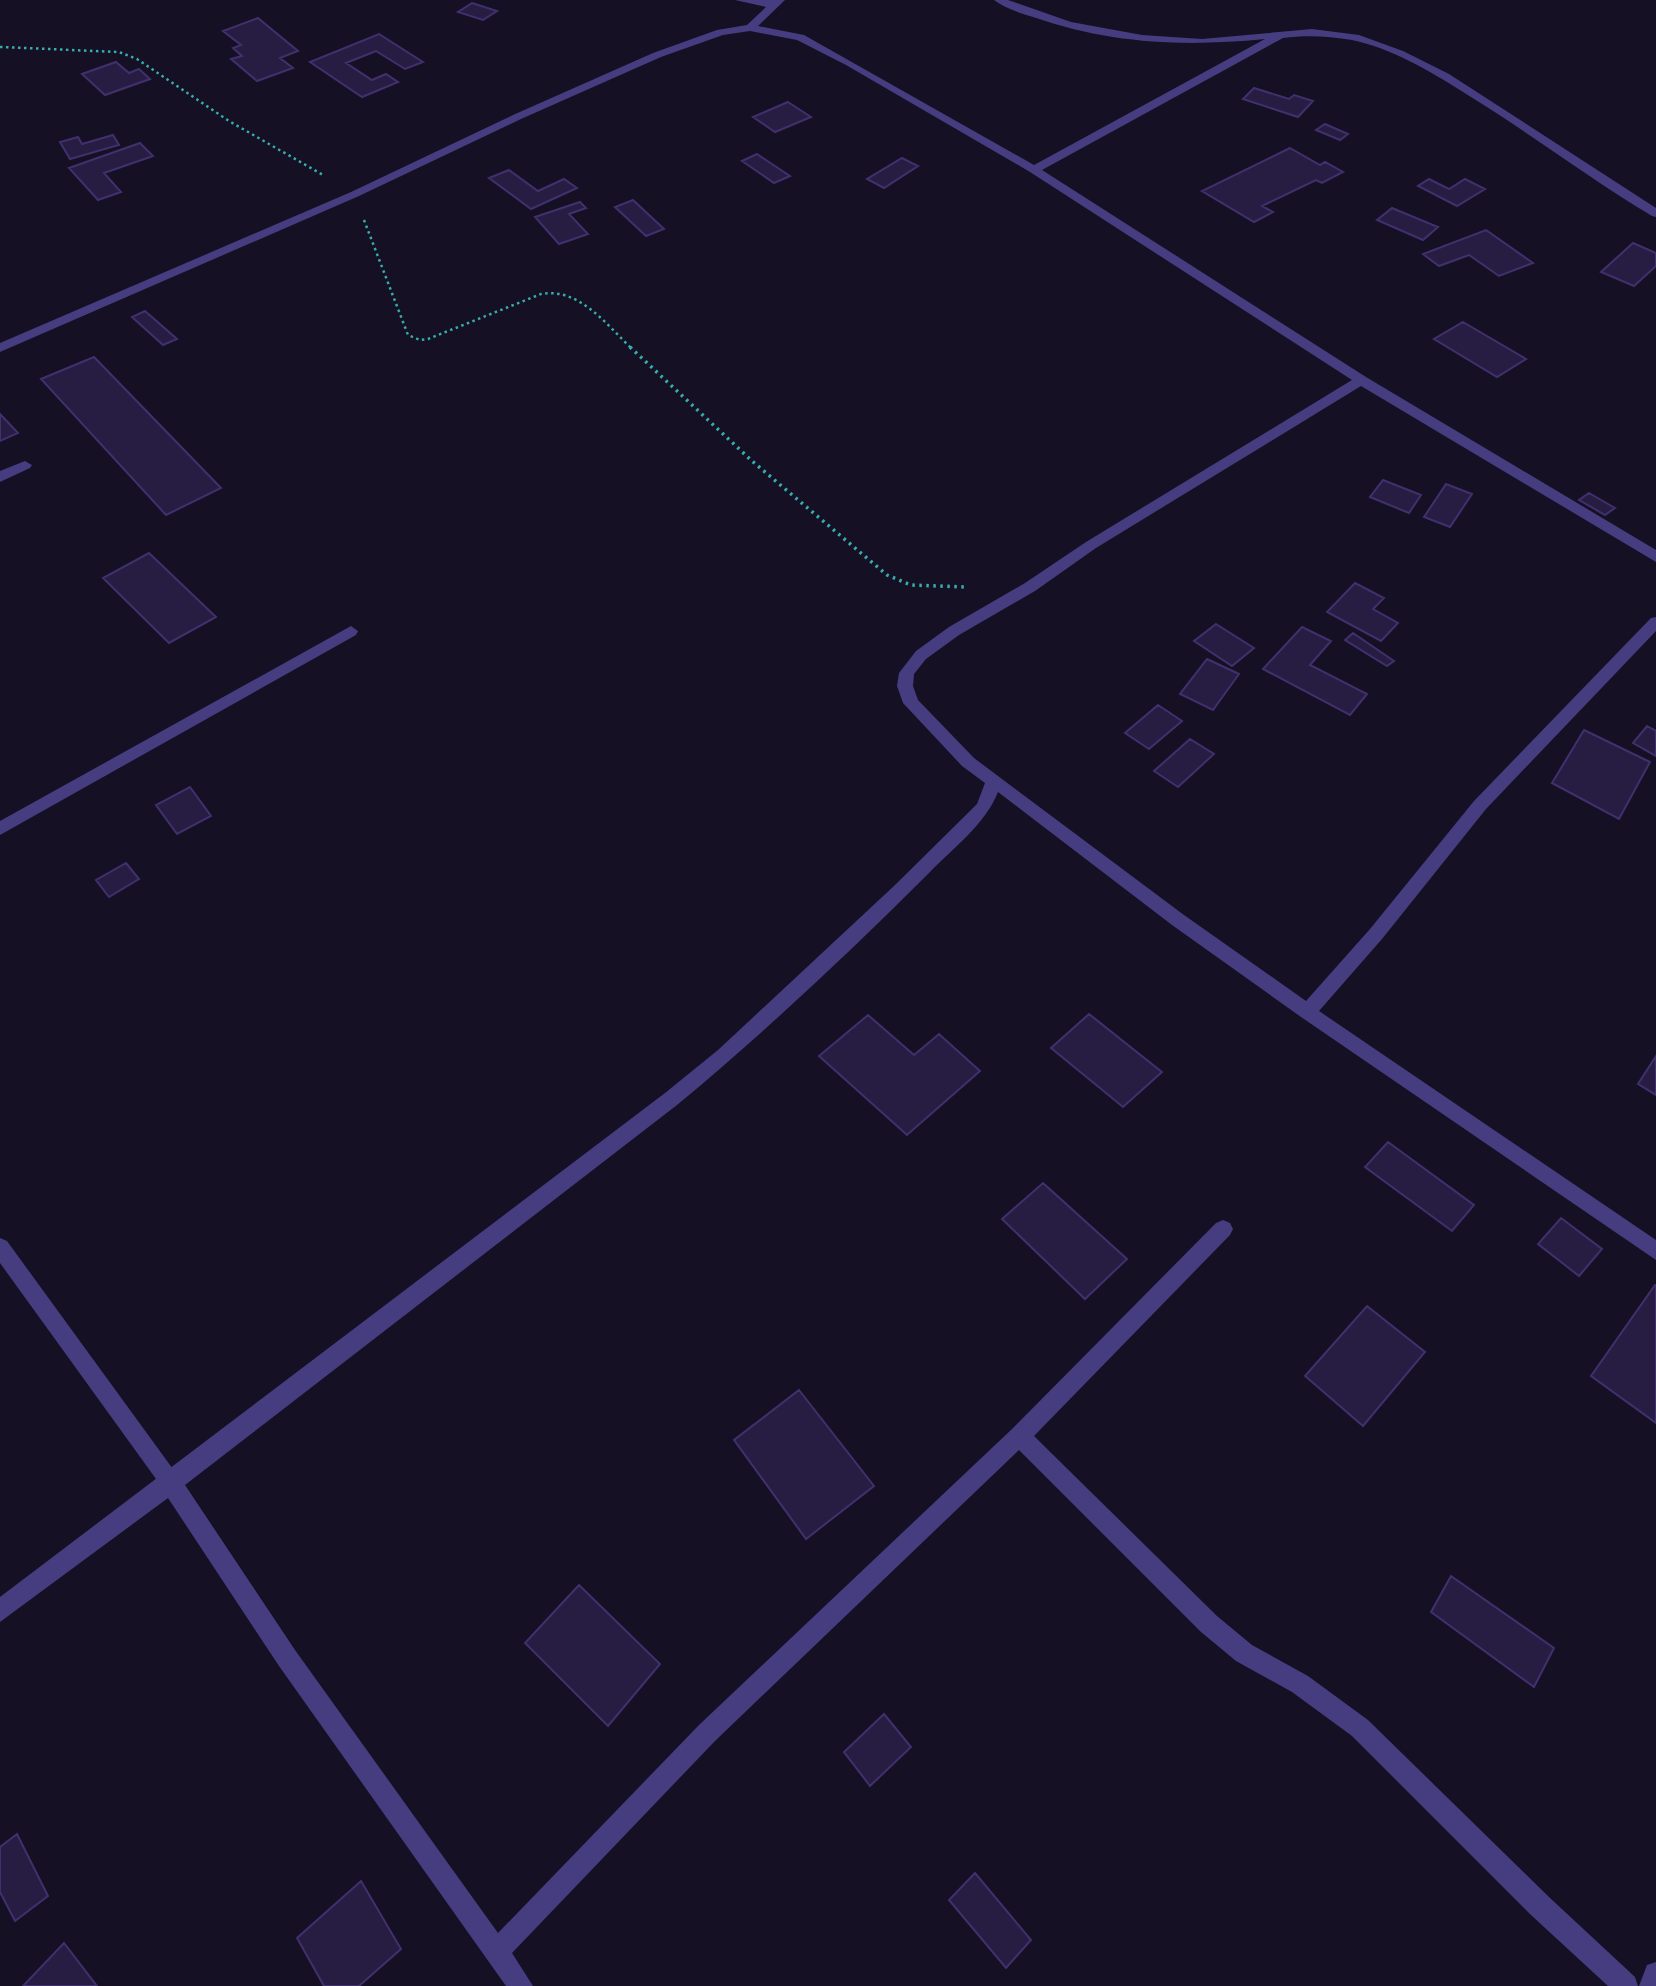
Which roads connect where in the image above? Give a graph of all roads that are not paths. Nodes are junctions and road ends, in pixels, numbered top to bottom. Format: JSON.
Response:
{"nodes":[{"id":1,"x":740,"y":0,"type":"edge"},
{"id":2,"x":999,"y":0,"type":"edge"},
{"id":3,"x":776,"y":3,"type":"edge"},
{"id":4,"x":750,"y":28,"type":"junction"},
{"id":5,"x":1280,"y":35,"type":"junction"},
{"id":6,"x":1034,"y":170,"type":"junction"},
{"id":7,"x":1656,"y":212,"type":"edge"},
{"id":8,"x":0,"y":348,"type":"edge"},
{"id":9,"x":1361,"y":380,"type":"junction"},
{"id":10,"x":25,"y":465,"type":"dead end"},
{"id":11,"x":0,"y":477,"type":"edge"},
{"id":12,"x":1656,"y":557,"type":"edge"},
{"id":13,"x":1656,"y":622,"type":"edge"},
{"id":14,"x":351,"y":631,"type":"dead end"},
{"id":15,"x":994,"y":781,"type":"junction"},
{"id":16,"x":0,"y":829,"type":"edge"},
{"id":17,"x":1307,"y":1012,"type":"junction"},
{"id":18,"x":1223,"y":1229,"type":"dead end"},
{"id":19,"x":0,"y":1247,"type":"edge"},
{"id":20,"x":1656,"y":1251,"type":"edge"},
{"id":21,"x":1019,"y":1436,"type":"junction"},
{"id":22,"x":171,"y":1483,"type":"junction"},
{"id":23,"x":0,"y":1611,"type":"edge"},
{"id":24,"x":498,"y":1950,"type":"junction"},
{"id":25,"x":1656,"y":1974,"type":"edge"},
{"id":26,"x":521,"y":1986,"type":"edge"},
{"id":27,"x":1626,"y":1986,"type":"edge"},
{"id":28,"x":1651,"y":1986,"type":"edge"}],
"edges":[{"from":1,"to":3,"type":"street"},
{"from":2,"to":5,"type":"street"},
{"from":3,"to":4,"type":"street"},
{"from":4,"to":6,"type":"street"},
{"from":4,"to":8,"type":"street"},
{"from":5,"to":6,"type":"street"},
{"from":5,"to":7,"type":"street"},
{"from":6,"to":9,"type":"street"},
{"from":9,"to":12,"type":"street"},
{"from":9,"to":15,"type":"street"},
{"from":10,"to":11,"type":"street"},
{"from":13,"to":17,"type":"street"},
{"from":14,"to":16,"type":"street"},
{"from":15,"to":17,"type":"street"},
{"from":15,"to":22,"type":"street"},
{"from":17,"to":20,"type":"street"},
{"from":18,"to":21,"type":"street"},
{"from":19,"to":22,"type":"street"},
{"from":21,"to":24,"type":"street"},
{"from":21,"to":27,"type":"street"},
{"from":22,"to":23,"type":"street"},
{"from":22,"to":24,"type":"street"},
{"from":24,"to":26,"type":"street"},
{"from":25,"to":28,"type":"street"}]}
